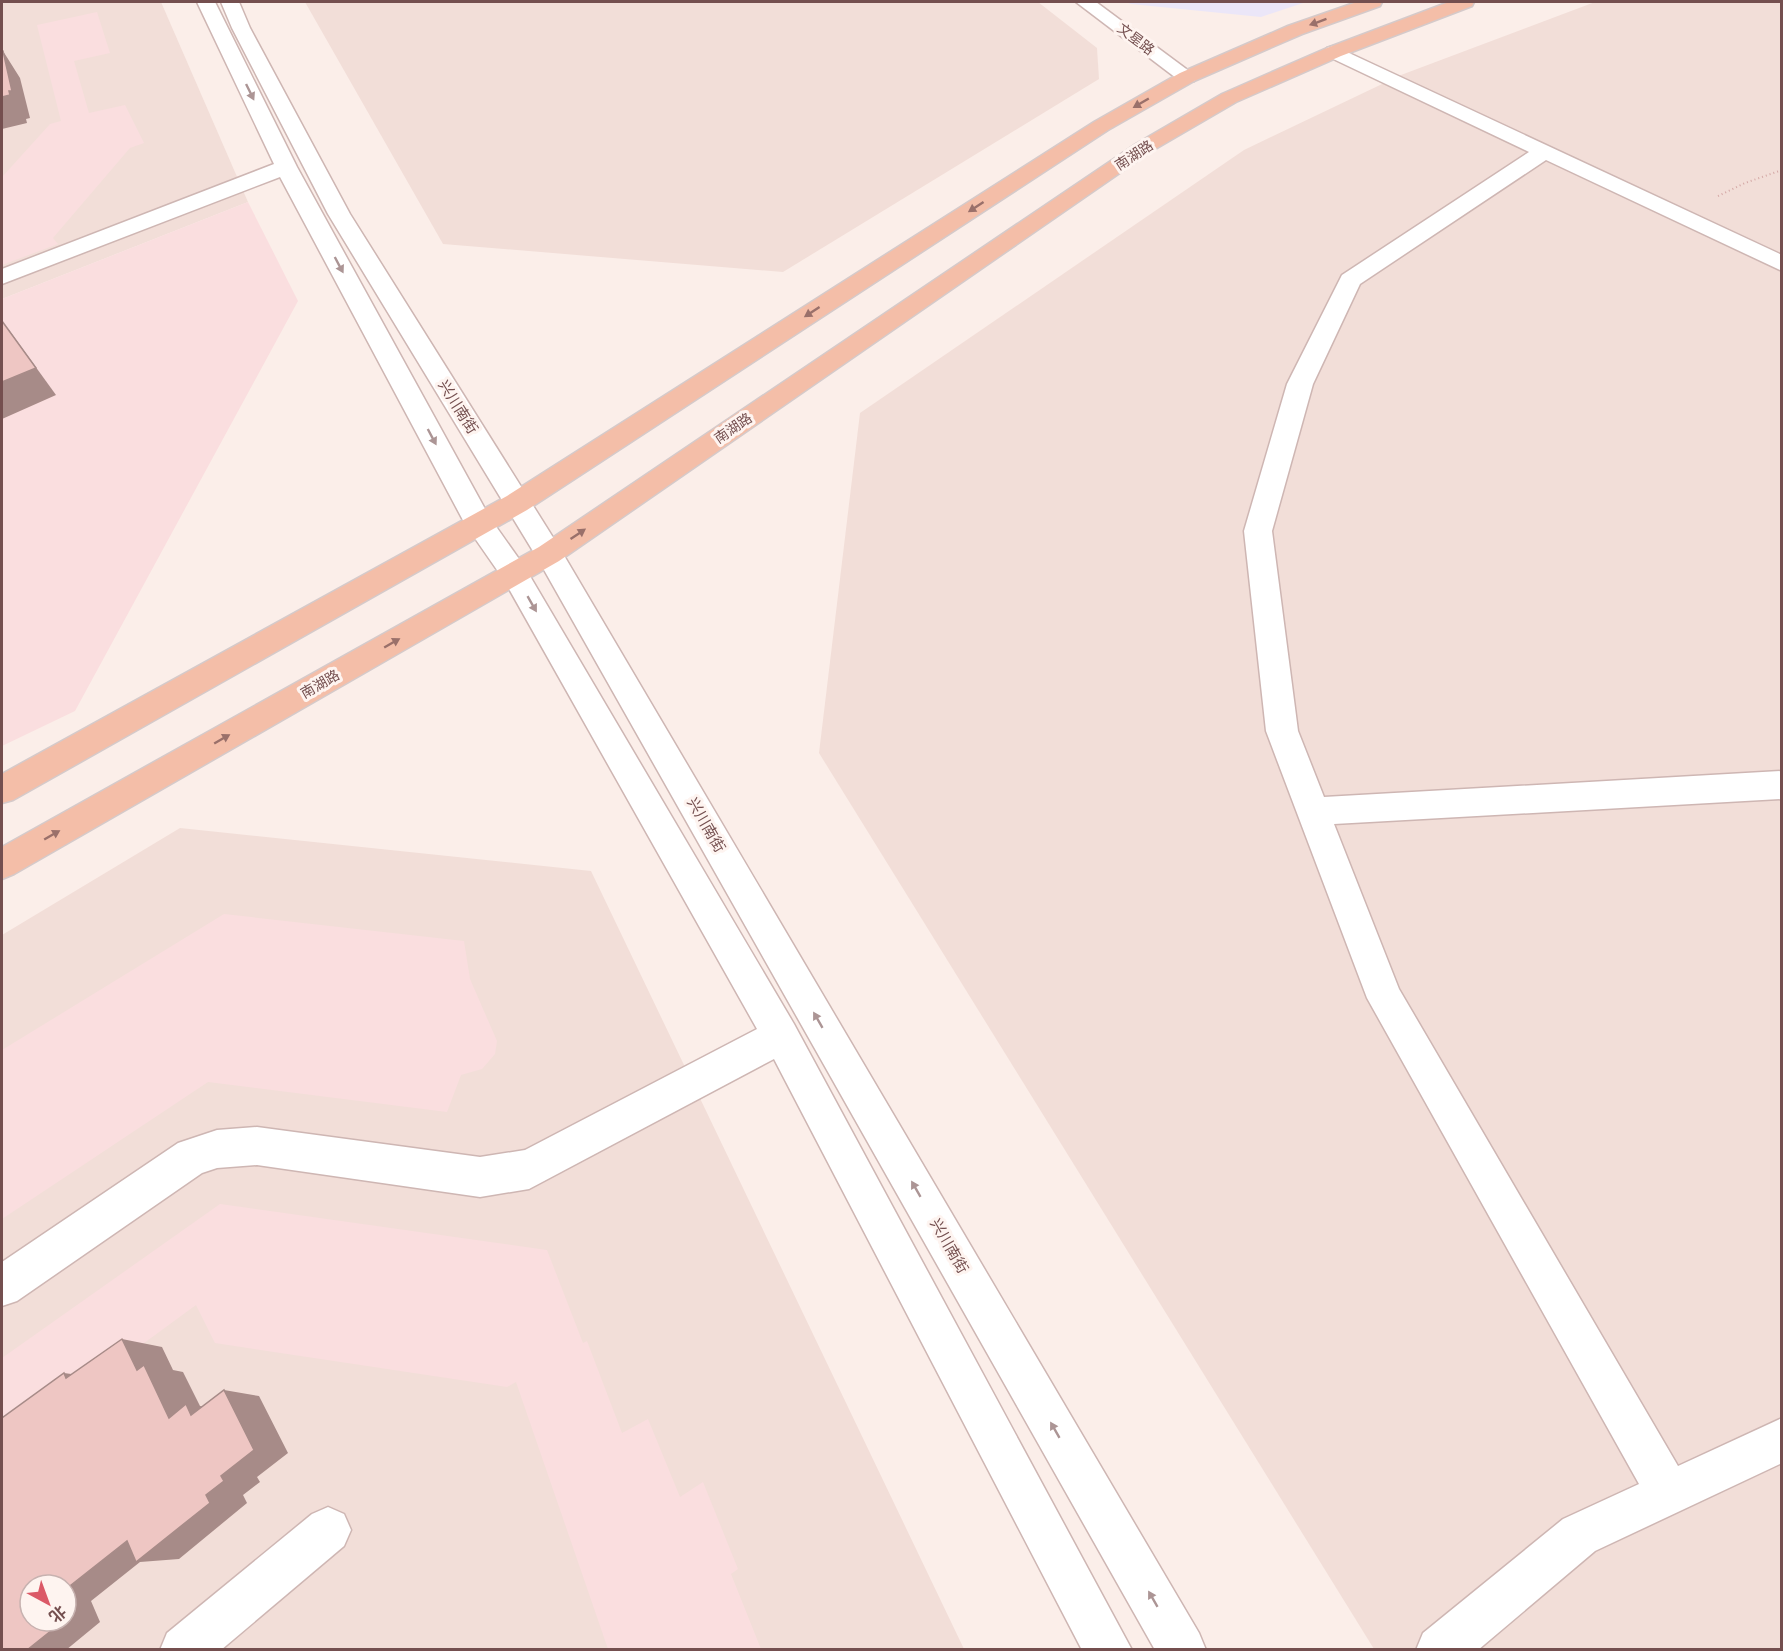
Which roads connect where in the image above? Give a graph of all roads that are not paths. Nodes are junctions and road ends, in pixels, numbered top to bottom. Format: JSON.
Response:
{"nodes":[{"id":1,"x":206,"y":2,"type":"edge"},
{"id":2,"x":230,"y":2,"type":"edge"},
{"id":3,"x":1085,"y":2,"type":"edge"},
{"id":4,"x":1373,"y":2,"type":"edge"},
{"id":5,"x":1465,"y":2,"type":"edge"},
{"id":6,"x":1334,"y":52,"type":"junction"},
{"id":7,"x":1186,"y":77,"type":"junction"},
{"id":8,"x":1543,"y":153,"type":"junction"},
{"id":9,"x":286,"y":166,"type":"junction"},
{"id":10,"x":1782,"y":264,"type":"edge"},
{"id":11,"x":2,"y":277,"type":"edge"},
{"id":12,"x":517,"y":503,"type":"junction"},
{"id":13,"x":479,"y":524,"type":"junction"},
{"id":14,"x":549,"y":554,"type":"junction"},
{"id":15,"x":514,"y":573,"type":"junction"},
{"id":16,"x":1782,"y":785,"type":"edge"},
{"id":17,"x":2,"y":790,"type":"edge"},
{"id":18,"x":1313,"y":811,"type":"junction"},
{"id":19,"x":2,"y":864,"type":"edge"},
{"id":20,"x":782,"y":1036,"type":"junction"},
{"id":21,"x":2,"y":1286,"type":"edge"},
{"id":22,"x":1782,"y":1440,"type":"edge"},
{"id":23,"x":1669,"y":1493,"type":"junction"},
{"id":24,"x":328,"y":1530,"type":"dead end"},
{"id":25,"x":184,"y":1650,"type":"edge"},
{"id":26,"x":1108,"y":1650,"type":"edge"},
{"id":27,"x":1182,"y":1650,"type":"edge"},
{"id":28,"x":1440,"y":1650,"type":"edge"}],
"edges":[{"from":1,"to":9,"type":"street","one_way":true},
{"from":2,"to":12,"type":"street","name":"兴川南街"},
{"from":3,"to":7,"type":"street","name":"文星路"},
{"from":4,"to":7,"type":"main road","one_way":true},
{"from":5,"to":6,"type":"main road","name":"南湖路"},
{"from":6,"to":8,"type":"street"},
{"from":14,"to":6,"type":"main road","name":"南湖路","one_way":true},
{"from":7,"to":12,"type":"main road","one_way":true},
{"from":8,"to":10,"type":"street"},
{"from":8,"to":18,"type":"street"},
{"from":9,"to":11,"type":"street"},
{"from":9,"to":13,"type":"street","one_way":true},
{"from":12,"to":13,"type":"main road"},
{"from":12,"to":14,"type":"street","name":"兴川南街"},
{"from":13,"to":15,"type":"street"},
{"from":13,"to":17,"type":"main road"},
{"from":14,"to":15,"type":"main road","name":"南湖路"},
{"from":27,"to":14,"type":"street","name":"兴川南街","one_way":true},
{"from":19,"to":15,"type":"main road","name":"南湖路","one_way":true},
{"from":15,"to":20,"type":"street","one_way":true},
{"from":16,"to":18,"type":"street"},
{"from":18,"to":23,"type":"street"},
{"from":20,"to":21,"type":"street"},
{"from":20,"to":26,"type":"street"},
{"from":22,"to":23,"type":"street"},
{"from":23,"to":28,"type":"street"},
{"from":24,"to":25,"type":"street"}]}
